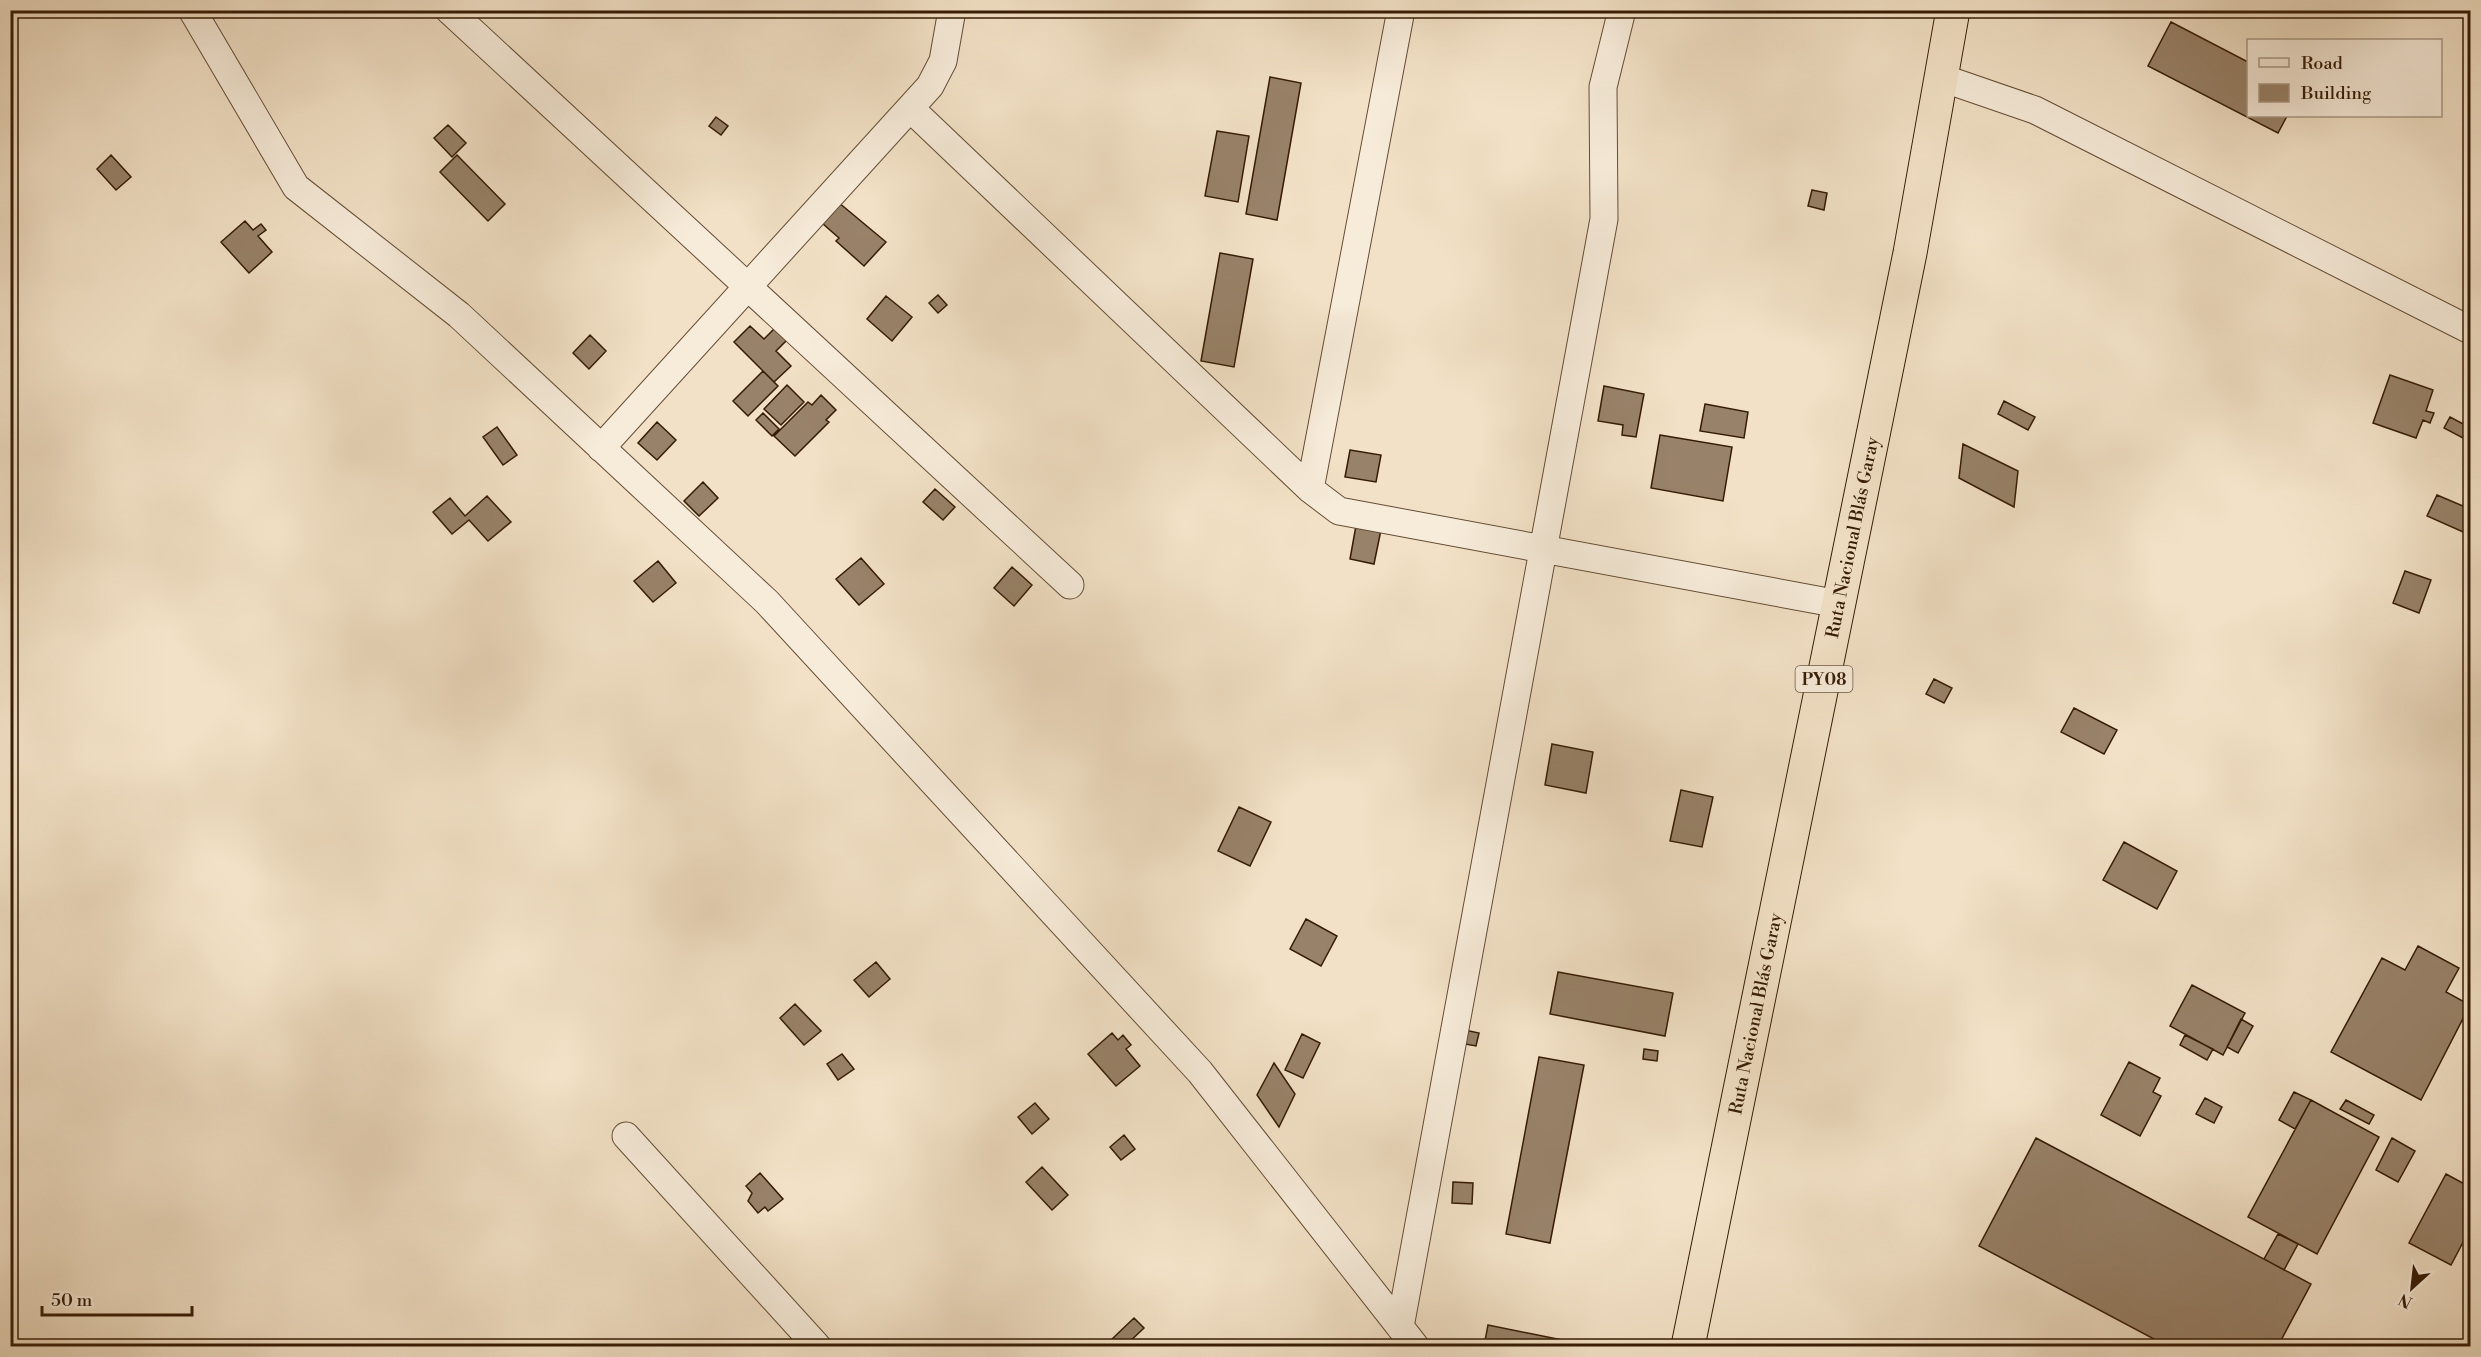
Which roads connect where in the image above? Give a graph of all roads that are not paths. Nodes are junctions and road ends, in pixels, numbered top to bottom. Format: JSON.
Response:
{"nodes":[{"id":1,"x":192,"y":10,"type":"edge"},
{"id":2,"x":449,"y":10,"type":"edge"},
{"id":3,"x":952,"y":10,"type":"edge"},
{"id":4,"x":1401,"y":10,"type":"edge"},
{"id":5,"x":1622,"y":10,"type":"edge"},
{"id":6,"x":1953,"y":10,"type":"edge"},
{"id":7,"x":1941,"y":78,"type":"junction"},
{"id":8,"x":910,"y":108,"type":"junction"},
{"id":9,"x":748,"y":287,"type":"junction"},
{"id":10,"x":2470,"y":330,"type":"edge"},
{"id":11,"x":601,"y":448,"type":"junction"},
{"id":12,"x":1310,"y":489,"type":"junction"},
{"id":13,"x":1544,"y":549,"type":"junction"},
{"id":14,"x":1070,"y":585,"type":"dead end"},
{"id":15,"x":1839,"y":604,"type":"junction"},
{"id":16,"x":626,"y":1136,"type":"dead end"},
{"id":17,"x":1408,"y":1337,"type":"edge"},
{"id":18,"x":817,"y":1347,"type":"edge"},
{"id":19,"x":1688,"y":1347,"type":"edge"}],
"edges":[{"from":1,"to":11,"type":"street"},
{"from":2,"to":9,"type":"street"},
{"from":3,"to":8,"type":"street"},
{"from":4,"to":12,"type":"street"},
{"from":5,"to":13,"type":"street"},
{"from":6,"to":7,"type":"highway","name":"Ruta Nacional Blás Garay","number":"PY08"},
{"from":7,"to":10,"type":"street"},
{"from":7,"to":15,"type":"highway","name":"Ruta Nacional Blás Garay","number":"PY08"},
{"from":8,"to":9,"type":"street"},
{"from":8,"to":12,"type":"street"},
{"from":9,"to":11,"type":"street"},
{"from":9,"to":14,"type":"street"},
{"from":11,"to":17,"type":"street"},
{"from":12,"to":13,"type":"street"},
{"from":13,"to":15,"type":"street"},
{"from":13,"to":17,"type":"street"},
{"from":15,"to":19,"type":"highway","name":"Ruta Nacional Blás Garay","number":"PY08"},
{"from":16,"to":18,"type":"street"}]}
